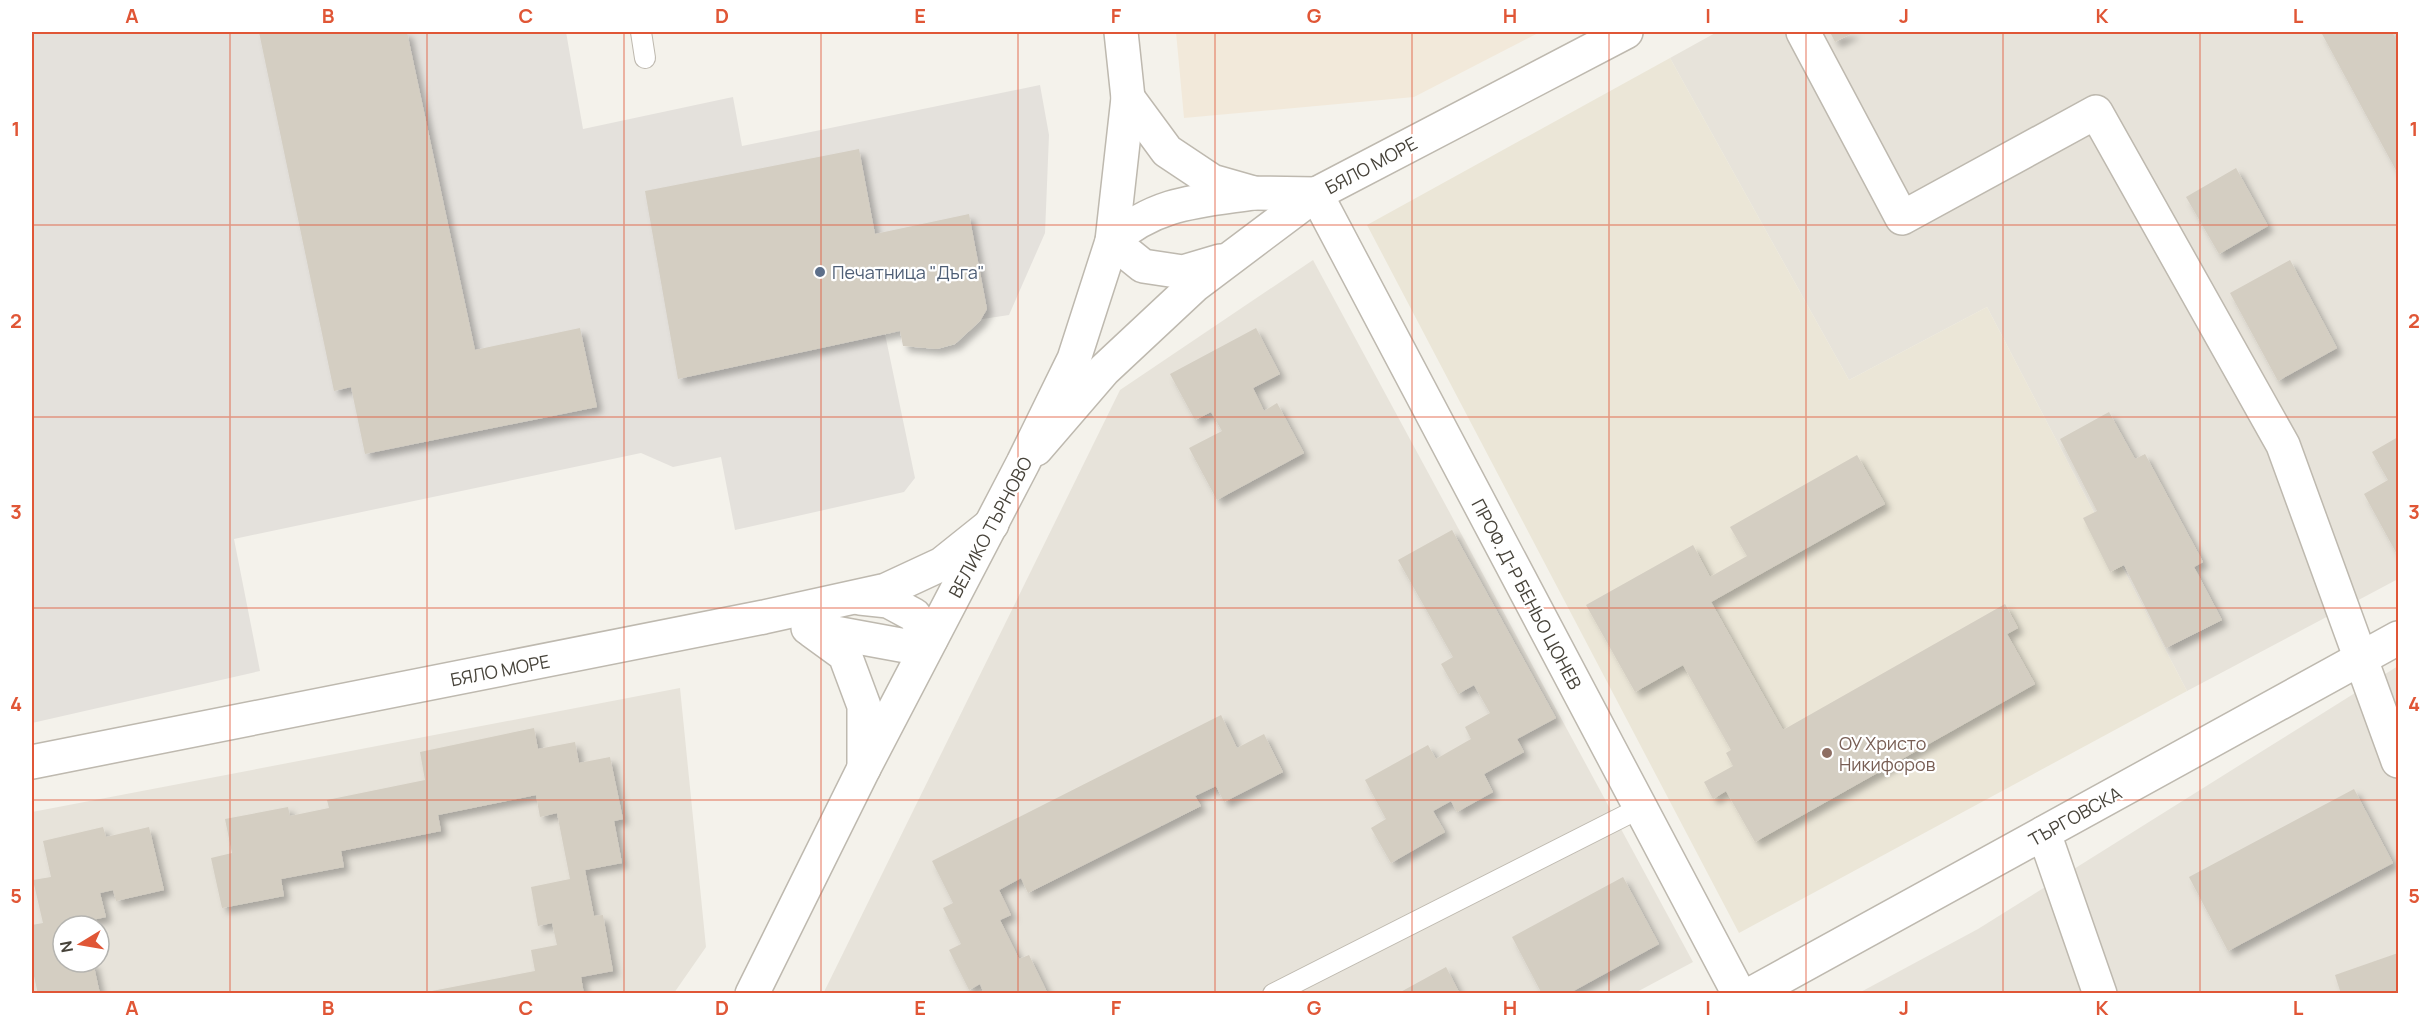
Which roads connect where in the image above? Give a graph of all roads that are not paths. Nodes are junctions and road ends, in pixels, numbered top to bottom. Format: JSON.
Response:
{"nodes":[{"id":1,"x":640,"y":32,"type":"edge"},
{"id":2,"x":1121,"y":32,"type":"edge"},
{"id":3,"x":1626,"y":32,"type":"edge"},
{"id":4,"x":1803,"y":32,"type":"edge"},
{"id":5,"x":645,"y":58,"type":"dead end"},
{"id":6,"x":1128,"y":98,"type":"junction"},
{"id":7,"x":1254,"y":193,"type":"junction"},
{"id":8,"x":1316,"y":194,"type":"junction"},
{"id":9,"x":1112,"y":241,"type":"junction"},
{"id":10,"x":1230,"y":258,"type":"junction"},
{"id":11,"x":1023,"y":463,"type":"junction"},
{"id":12,"x":992,"y":524,"type":"junction"},
{"id":13,"x":855,"y":598,"type":"junction"},
{"id":14,"x":765,"y":617,"type":"junction"},
{"id":15,"x":808,"y":628,"type":"junction"},
{"id":16,"x":2398,"y":638,"type":"edge"},
{"id":17,"x":931,"y":639,"type":"junction"},
{"id":18,"x":2362,"y":658,"type":"junction"},
{"id":19,"x":2398,"y":760,"type":"edge"},
{"id":20,"x":32,"y":762,"type":"edge"},
{"id":21,"x":864,"y":768,"type":"junction"},
{"id":22,"x":1640,"y":808,"type":"junction"},
{"id":23,"x":2044,"y":833,"type":"junction"},
{"id":24,"x":752,"y":993,"type":"edge"},
{"id":25,"x":1273,"y":993,"type":"edge"},
{"id":26,"x":1739,"y":993,"type":"edge"},
{"id":27,"x":1751,"y":993,"type":"edge"},
{"id":28,"x":2100,"y":993,"type":"edge"}],
"edges":[{"from":1,"to":5,"type":"lane"},
{"from":2,"to":6,"type":"street","name":"ВЕЛИКО ТЪРНОВО"},
{"from":3,"to":8,"type":"street","name":"БЯЛО МОРЕ"},
{"from":4,"to":18,"type":"street"},
{"from":6,"to":7,"type":"street","name":"БЯЛО МОРЕ"},
{"from":6,"to":9,"type":"street","name":"ВЕЛИКО ТЪРНОВО"},
{"from":7,"to":8,"type":"street","name":"БЯЛО МОРЕ"},
{"from":7,"to":9,"type":"street"},
{"from":8,"to":10,"type":"street"},
{"from":8,"to":22,"type":"street","name":"ПРОФ. Д-Р БЕНЬО ЦОНЕВ"},
{"from":9,"to":10,"type":"street"},
{"from":9,"to":11,"type":"street","name":"ВЕЛИКО ТЪРНОВО"},
{"from":10,"to":11,"type":"street"},
{"from":11,"to":12,"type":"street","name":"ВЕЛИКО ТЪРНОВО"},
{"from":12,"to":13,"type":"street"},
{"from":12,"to":17,"type":"street","name":"ВЕЛИКО ТЪРНОВО"},
{"from":13,"to":14,"type":"street"},
{"from":13,"to":17,"type":"street"},
{"from":14,"to":15,"type":"street","name":"БЯЛО МОРЕ"},
{"from":14,"to":20,"type":"street","name":"БЯЛО МОРЕ"},
{"from":15,"to":17,"type":"street"},
{"from":15,"to":21,"type":"street","name":"БЯЛО МОРЕ"},
{"from":16,"to":18,"type":"street","name":"ТЪРГОВСКА"},
{"from":17,"to":21,"type":"street","name":"ВЕЛИКО ТЪРНОВО"},
{"from":18,"to":19,"type":"street"},
{"from":18,"to":23,"type":"street","name":"ТЪРГОВСКА"},
{"from":21,"to":24,"type":"street","name":"ВЕЛИКО ТЪРНОВО"},
{"from":22,"to":25,"type":"lane"},
{"from":22,"to":26,"type":"street","name":"ПРОФ. Д-Р БЕНЬО ЦОНЕВ"},
{"from":23,"to":27,"type":"street","name":"ТЪРГОВСКА"},
{"from":23,"to":28,"type":"street"}]}
